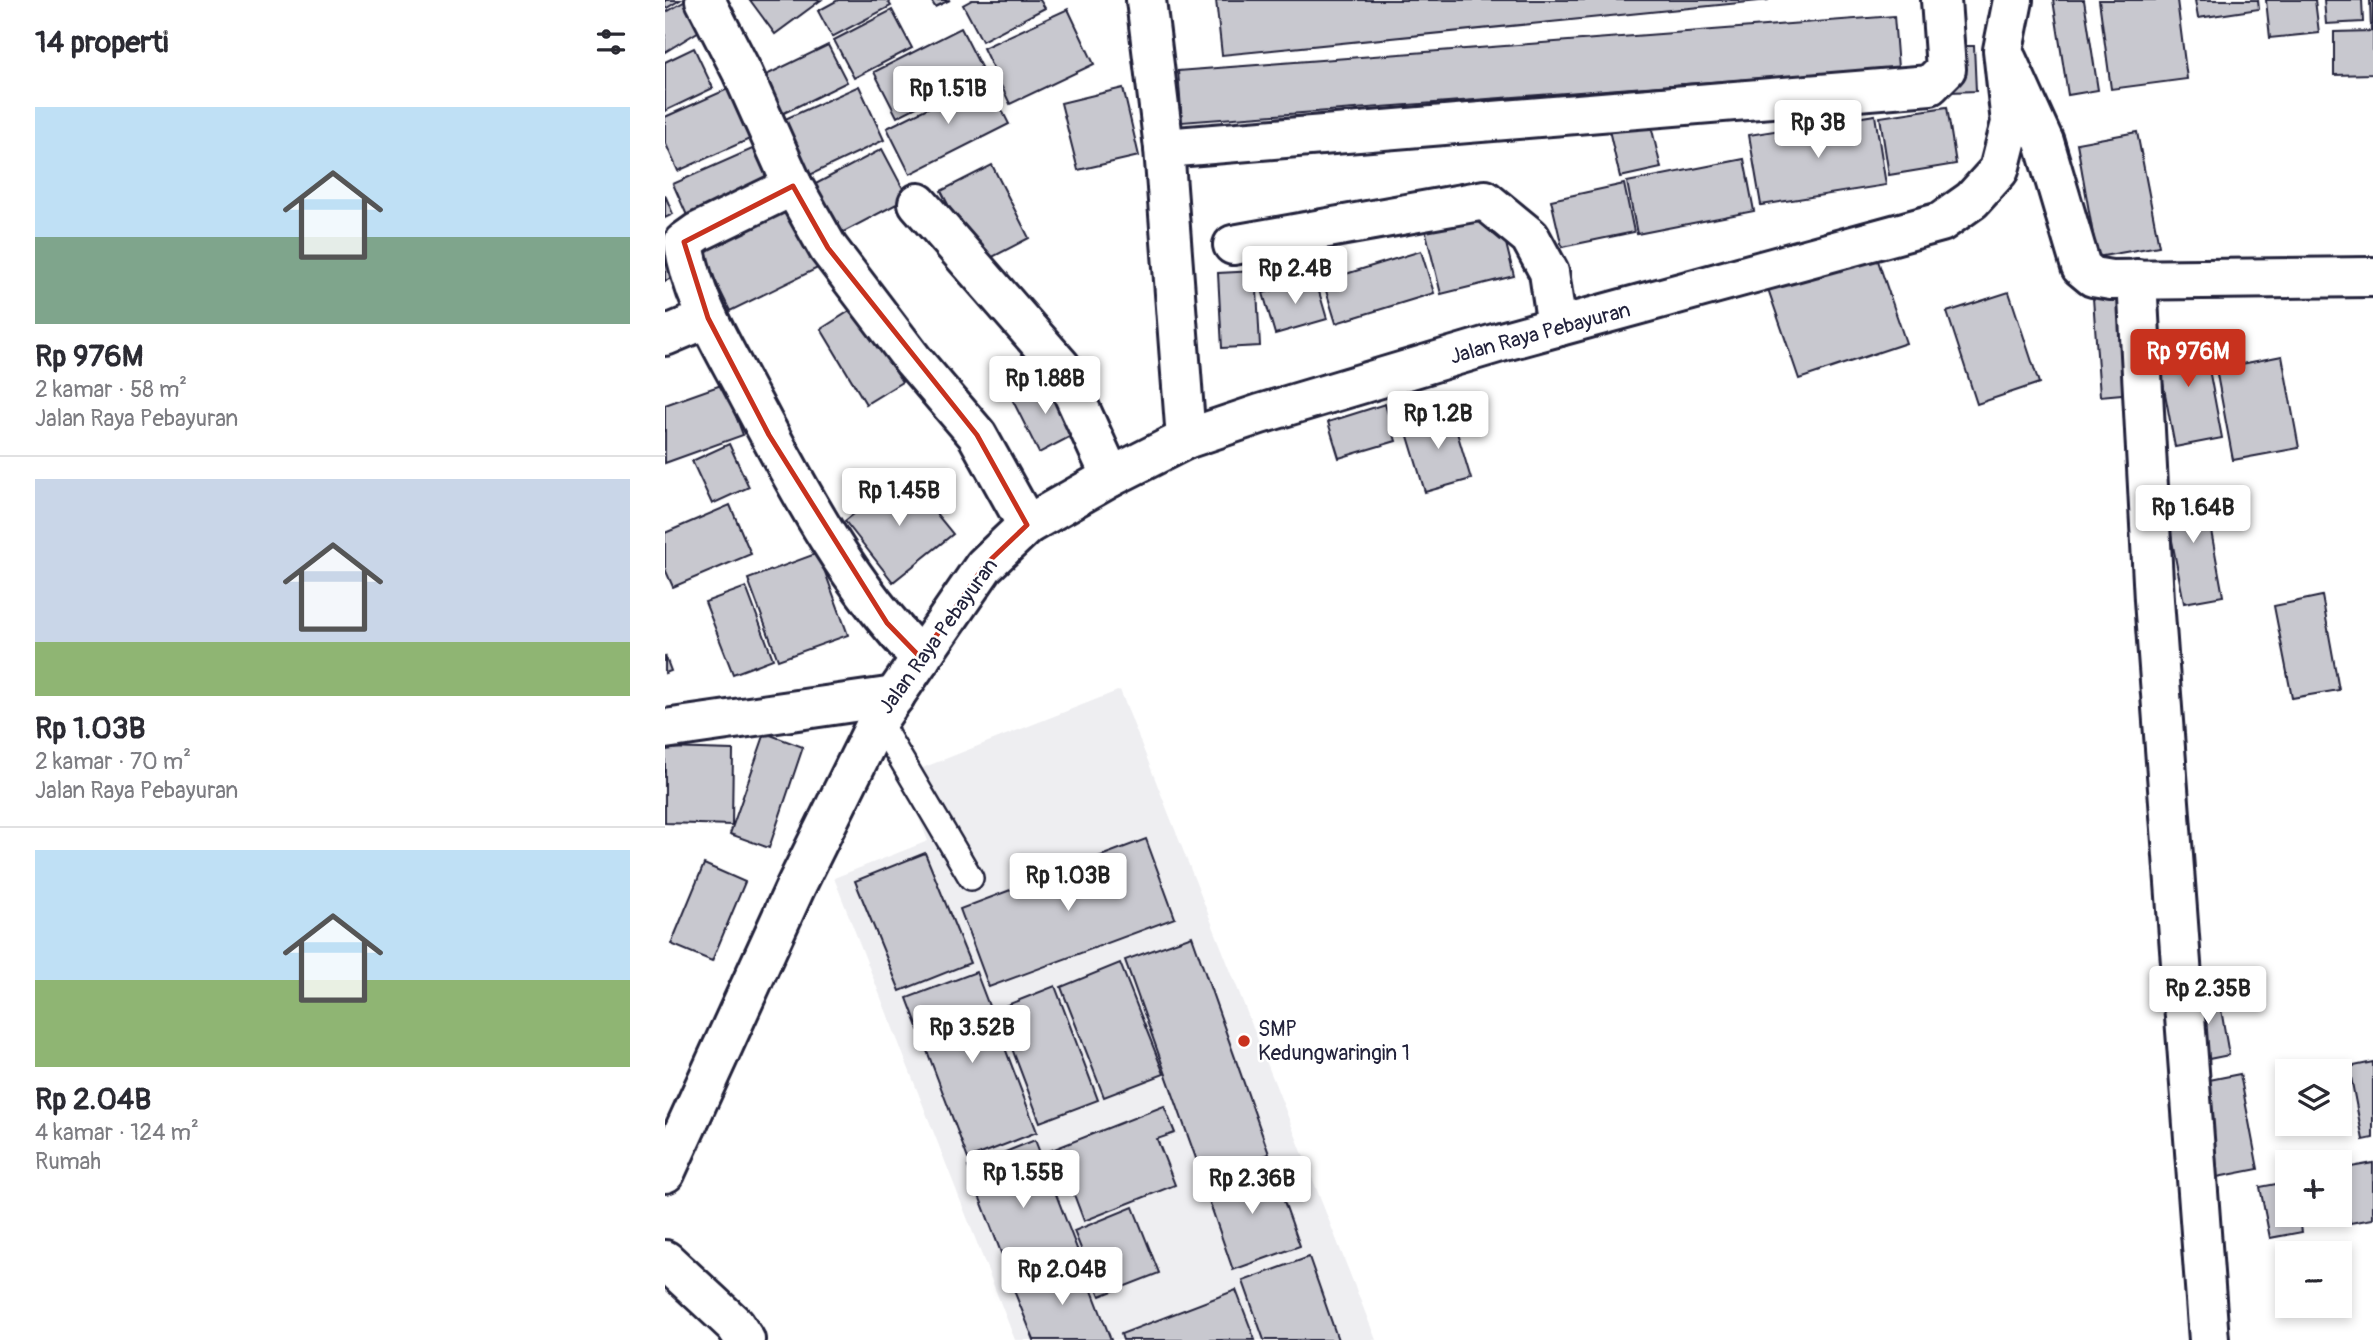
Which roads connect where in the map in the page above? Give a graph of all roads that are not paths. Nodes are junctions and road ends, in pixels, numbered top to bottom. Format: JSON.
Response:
{"nodes":[{"id":1,"x":705,"y":0,"type":"edge"},
{"id":2,"x":1146,"y":0,"type":"edge"},
{"id":3,"x":1941,"y":0,"type":"edge"},
{"id":4,"x":2013,"y":0,"type":"edge"},
{"id":5,"x":2003,"y":50,"type":"junction"},
{"id":6,"x":1164,"y":148,"type":"junction"},
{"id":7,"x":793,"y":186,"type":"junction"},
{"id":8,"x":918,"y":203,"type":"dead end"},
{"id":9,"x":1233,"y":245,"type":"dead end"},
{"id":10,"x":2373,"y":277,"type":"edge"},
{"id":11,"x":2137,"y":279,"type":"junction"},
{"id":12,"x":708,"y":318,"type":"junction"},
{"id":13,"x":1557,"y":327,"type":"junction"},
{"id":14,"x":665,"y":337,"type":"edge"},
{"id":15,"x":1186,"y":439,"type":"junction"},
{"id":16,"x":1111,"y":477,"type":"junction"},
{"id":17,"x":1027,"y":525,"type":"junction"},
{"id":18,"x":921,"y":658,"type":"junction"},
{"id":19,"x":886,"y":708,"type":"junction"},
{"id":20,"x":665,"y":729,"type":"edge"},
{"id":21,"x":971,"y":878,"type":"dead end"},
{"id":22,"x":665,"y":1173,"type":"edge"},
{"id":23,"x":665,"y":1260,"type":"edge"},
{"id":24,"x":745,"y":1340,"type":"edge"},
{"id":25,"x":2209,"y":1340,"type":"edge"}],
"edges":[{"from":1,"to":7,"type":"street"},
{"from":2,"to":6,"type":"street"},
{"from":3,"to":6,"type":"street"},
{"from":4,"to":5,"type":"street","name":"Jalan Raya Pebayuran"},
{"from":5,"to":11,"type":"street"},
{"from":5,"to":13,"type":"street","name":"Jalan Raya Pebayuran"},
{"from":6,"to":15,"type":"street"},
{"from":7,"to":12,"type":"street"},
{"from":7,"to":17,"type":"street"},
{"from":8,"to":16,"type":"street"},
{"from":9,"to":13,"type":"street"},
{"from":10,"to":11,"type":"street"},
{"from":11,"to":25,"type":"street"},
{"from":12,"to":14,"type":"street"},
{"from":12,"to":18,"type":"street"},
{"from":13,"to":15,"type":"street","name":"Jalan Raya Pebayuran"},
{"from":15,"to":16,"type":"street","name":"Jalan Raya Pebayuran"},
{"from":16,"to":17,"type":"street","name":"Jalan Raya Pebayuran"},
{"from":17,"to":18,"type":"street","name":"Jalan Raya Pebayuran"},
{"from":18,"to":19,"type":"street","name":"Jalan Raya Pebayuran"},
{"from":19,"to":20,"type":"street"},
{"from":19,"to":21,"type":"lane"},
{"from":19,"to":22,"type":"street","name":"Jalan Raya Pebayuran"},
{"from":23,"to":24,"type":"street"}]}
